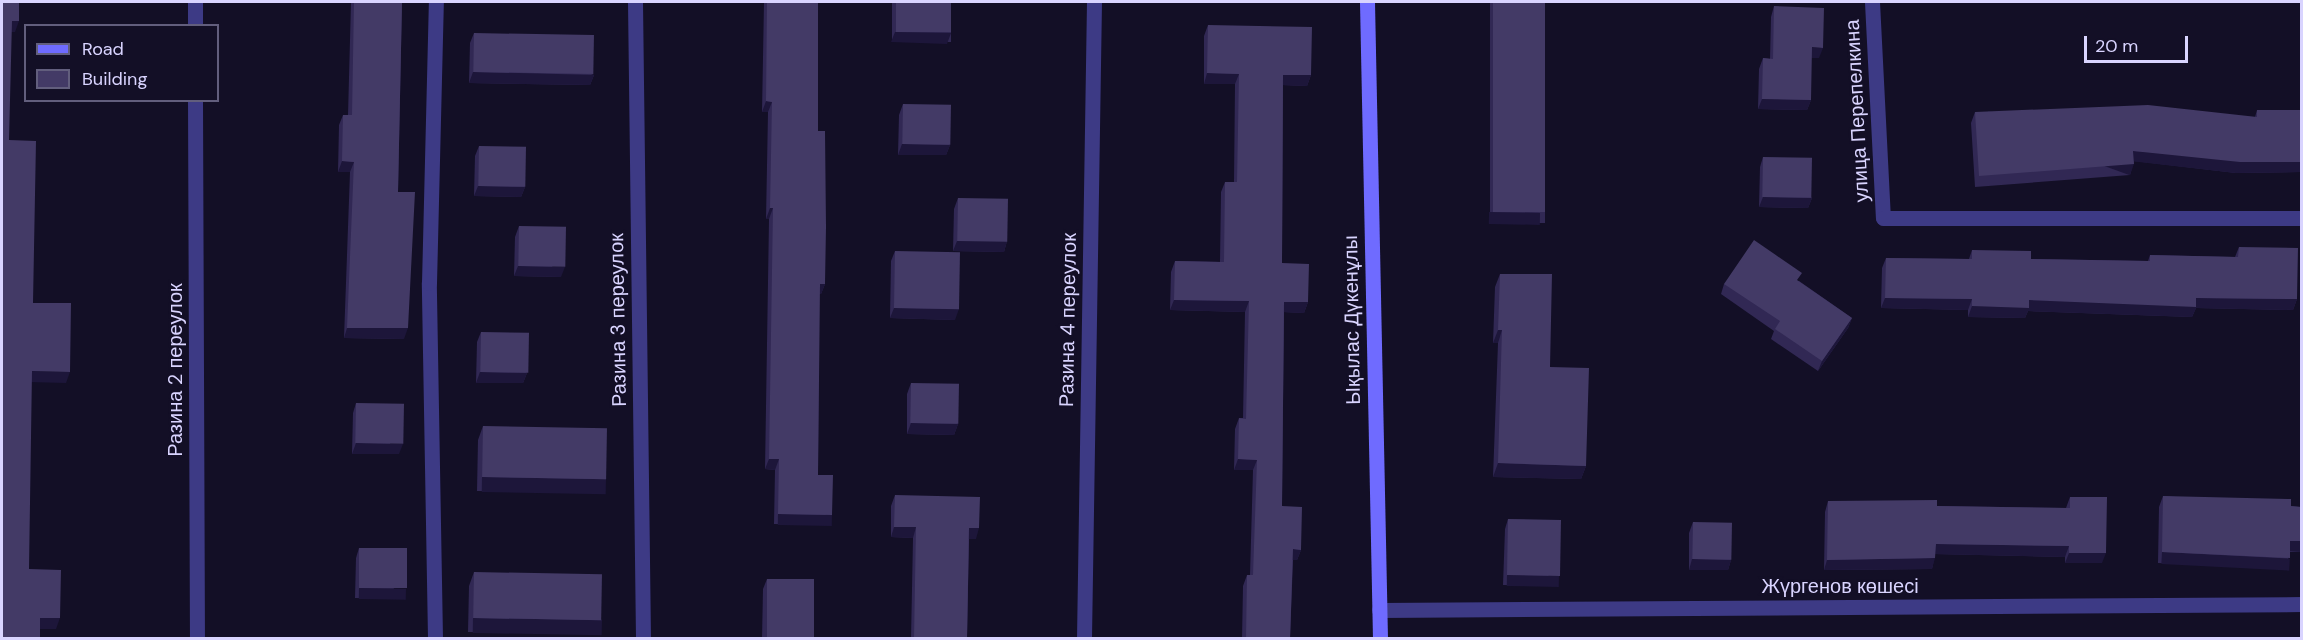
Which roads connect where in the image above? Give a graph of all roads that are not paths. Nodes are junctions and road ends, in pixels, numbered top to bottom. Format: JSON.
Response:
{"nodes":[{"id":1,"x":195,"y":2,"type":"edge"},
{"id":2,"x":436,"y":2,"type":"edge"},
{"id":3,"x":635,"y":2,"type":"edge"},
{"id":4,"x":1094,"y":2,"type":"edge"},
{"id":5,"x":1367,"y":2,"type":"edge"},
{"id":6,"x":1872,"y":2,"type":"edge"},
{"id":7,"x":195,"y":24,"type":"edge"},
{"id":8,"x":195,"y":102,"type":"edge"},
{"id":9,"x":2301,"y":218,"type":"edge"},
{"id":10,"x":2301,"y":604,"type":"edge"},
{"id":11,"x":1379,"y":610,"type":"junction"},
{"id":12,"x":197,"y":639,"type":"edge"},
{"id":13,"x":435,"y":639,"type":"edge"},
{"id":14,"x":643,"y":639,"type":"edge"},
{"id":15,"x":1084,"y":639,"type":"edge"},
{"id":16,"x":1380,"y":639,"type":"edge"}],
"edges":[{"from":1,"to":7,"type":"street"},
{"from":2,"to":13,"type":"street"},
{"from":3,"to":14,"type":"street","name":"Разина 3 переулок"},
{"from":4,"to":15,"type":"street","name":"Разина 4 переулок"},
{"from":5,"to":11,"type":"street","name":"Ықылас Дүкенұлы"},
{"from":6,"to":9,"type":"street","name":"улица Перепелкина"},
{"from":8,"to":12,"type":"street","name":"Разина 2 переулок"},
{"from":10,"to":11,"type":"street","name":"Жүргенов көшесі"},
{"from":11,"to":16,"type":"street","name":"Ықылас Дүкенұлы"}]}
